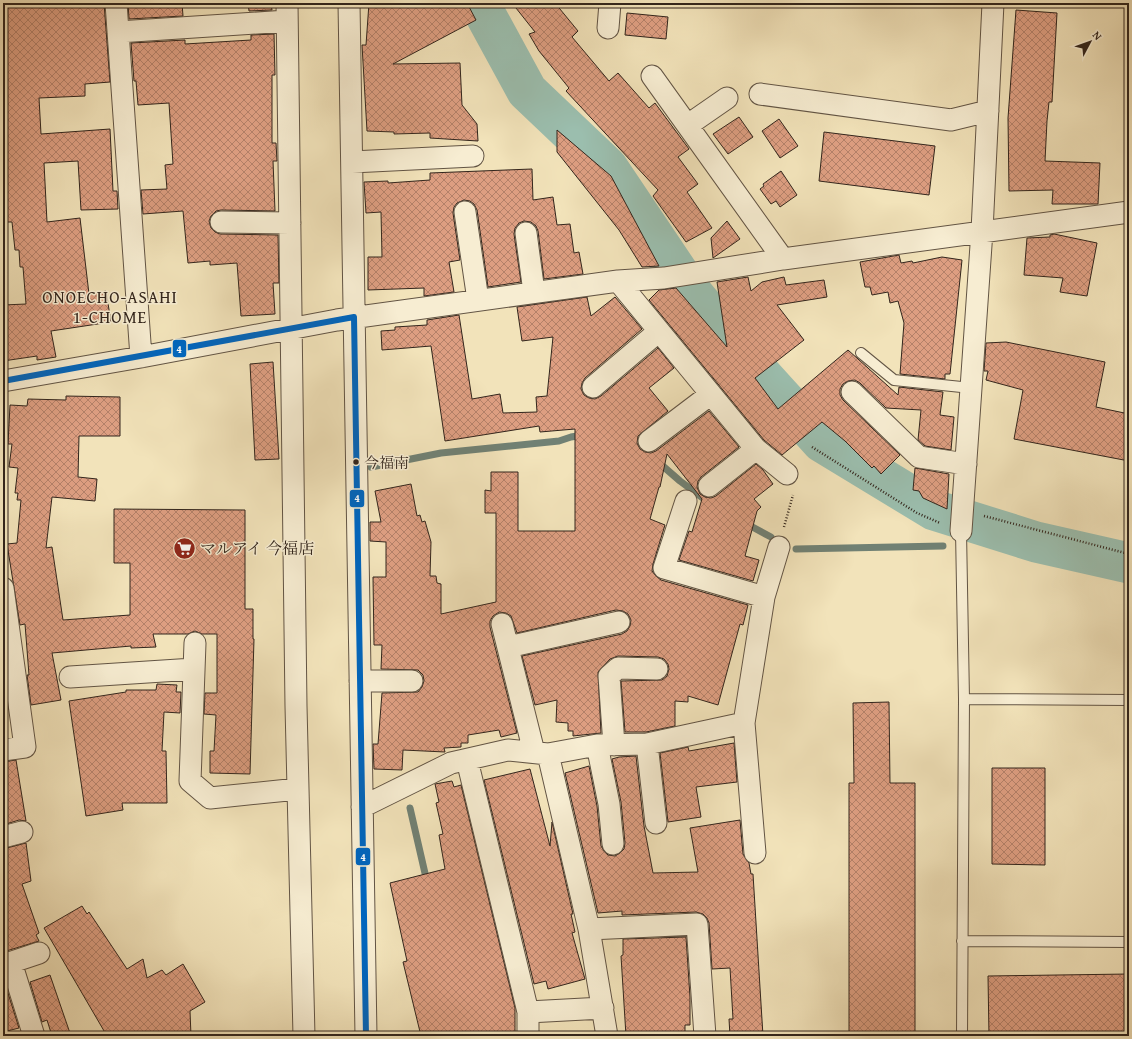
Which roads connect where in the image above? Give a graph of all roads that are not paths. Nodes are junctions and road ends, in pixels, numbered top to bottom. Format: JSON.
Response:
{"nodes":[{"id":1,"x":116,"y":3,"type":"edge"},
{"id":2,"x":350,"y":3,"type":"edge"},
{"id":3,"x":610,"y":3,"type":"edge"},
{"id":4,"x":993,"y":3,"type":"edge"},
{"id":5,"x":287,"y":12,"type":"edge"},
{"id":6,"x":608,"y":28,"type":"dead end"},
{"id":7,"x":118,"y":32,"type":"junction"},
{"id":8,"x":652,"y":76,"type":"dead end"},
{"id":9,"x":760,"y":94,"type":"dead end"},
{"id":10,"x":727,"y":98,"type":"dead end"},
{"id":11,"x":988,"y":111,"type":"junction"},
{"id":12,"x":688,"y":125,"type":"junction"},
{"id":13,"x":473,"y":156,"type":"dead end"},
{"id":14,"x":352,"y":162,"type":"junction"},
{"id":15,"x":465,"y":212,"type":"dead end"},
{"id":16,"x":1129,"y":212,"type":"edge"},
{"id":17,"x":221,"y":222,"type":"dead end"},
{"id":18,"x":290,"y":223,"type":"junction"},
{"id":19,"x":982,"y":231,"type":"junction"},
{"id":20,"x":526,"y":233,"type":"dead end"},
{"id":21,"x":783,"y":259,"type":"junction"},
{"id":22,"x":618,"y":281,"type":"junction"},
{"id":23,"x":534,"y":292,"type":"junction"},
{"id":24,"x":478,"y":300,"type":"junction"},
{"id":25,"x":354,"y":317,"type":"junction"},
{"id":26,"x":292,"y":328,"type":"junction"},
{"id":27,"x":659,"y":331,"type":"junction"},
{"id":28,"x":861,"y":353,"type":"dead end"},
{"id":29,"x":141,"y":357,"type":"junction"},
{"id":30,"x":3,"y":381,"type":"edge"},
{"id":31,"x":593,"y":387,"type":"dead end"},
{"id":32,"x":971,"y":388,"type":"junction"},
{"id":33,"x":852,"y":392,"type":"dead end"},
{"id":34,"x":711,"y":394,"type":"junction"},
{"id":35,"x":650,"y":441,"type":"dead end"},
{"id":36,"x":756,"y":449,"type":"junction"},
{"id":37,"x":966,"y":464,"type":"junction"},
{"id":38,"x":787,"y":474,"type":"road end"},
{"id":39,"x":709,"y":486,"type":"dead end"},
{"id":40,"x":686,"y":501,"type":"dead end"},
{"id":41,"x":962,"y":519,"type":"joint"},
{"id":42,"x":781,"y":539,"type":"road end"},
{"id":43,"x":3,"y":588,"type":"edge"},
{"id":44,"x":764,"y":598,"type":"junction"},
{"id":45,"x":619,"y":622,"type":"dead end"},
{"id":46,"x":502,"y":624,"type":"dead end"},
{"id":47,"x":195,"y":643,"type":"dead end"},
{"id":48,"x":508,"y":647,"type":"junction"},
{"id":49,"x":657,"y":669,"type":"dead end"},
{"id":50,"x":194,"y":670,"type":"junction"},
{"id":51,"x":70,"y":677,"type":"dead end"},
{"id":52,"x":360,"y":681,"type":"junction"},
{"id":53,"x":412,"y":681,"type":"dead end"},
{"id":54,"x":964,"y":699,"type":"junction"},
{"id":55,"x":1129,"y":700,"type":"edge"},
{"id":56,"x":744,"y":723,"type":"junction"},
{"id":57,"x":647,"y":744,"type":"junction"},
{"id":58,"x":606,"y":745,"type":"junction"},
{"id":59,"x":3,"y":750,"type":"edge"},
{"id":60,"x":541,"y":753,"type":"junction"},
{"id":61,"x":467,"y":760,"type":"junction"},
{"id":62,"x":298,"y":789,"type":"junction"},
{"id":63,"x":362,"y":807,"type":"junction"},
{"id":64,"x":656,"y":823,"type":"dead end"},
{"id":65,"x":613,"y":844,"type":"dead end"},
{"id":66,"x":755,"y":853,"type":"dead end"},
{"id":67,"x":590,"y":929,"type":"junction"},
{"id":68,"x":962,"y":941,"type":"junction"},
{"id":69,"x":1129,"y":942,"type":"edge"},
{"id":70,"x":39,"y":954,"type":"dead end"},
{"id":71,"x":7,"y":963,"type":"edge"},
{"id":72,"x":603,"y":1008,"type":"junction"},
{"id":73,"x":528,"y":1012,"type":"junction"},
{"id":74,"x":34,"y":1036,"type":"edge"},
{"id":75,"x":304,"y":1036,"type":"edge"},
{"id":76,"x":366,"y":1036,"type":"edge"},
{"id":77,"x":528,"y":1036,"type":"edge"},
{"id":78,"x":607,"y":1036,"type":"edge"},
{"id":79,"x":705,"y":1036,"type":"edge"},
{"id":80,"x":962,"y":1036,"type":"edge"}],
"edges":[{"from":1,"to":7,"type":"street"},
{"from":2,"to":14,"type":"street"},
{"from":3,"to":6,"type":"street"},
{"from":4,"to":11,"type":"street"},
{"from":5,"to":7,"type":"street"},
{"from":5,"to":18,"type":"street"},
{"from":7,"to":29,"type":"street"},
{"from":8,"to":12,"type":"street"},
{"from":9,"to":11,"type":"street"},
{"from":10,"to":12,"type":"street"},
{"from":11,"to":19,"type":"street"},
{"from":12,"to":21,"type":"street"},
{"from":13,"to":14,"type":"street"},
{"from":14,"to":25,"type":"street"},
{"from":15,"to":24,"type":"street"},
{"from":16,"to":19,"type":"street"},
{"from":17,"to":18,"type":"street"},
{"from":18,"to":26,"type":"street"},
{"from":19,"to":21,"type":"street"},
{"from":19,"to":32,"type":"street"},
{"from":20,"to":23,"type":"street"},
{"from":21,"to":22,"type":"street"},
{"from":22,"to":23,"type":"street"},
{"from":22,"to":27,"type":"street"},
{"from":23,"to":24,"type":"street"},
{"from":24,"to":25,"type":"street"},
{"from":25,"to":26,"type":"street"},
{"from":25,"to":52,"type":"street"},
{"from":26,"to":29,"type":"street"},
{"from":26,"to":62,"type":"street"},
{"from":27,"to":31,"type":"street"},
{"from":27,"to":34,"type":"street"},
{"from":28,"to":32,"type":"lane"},
{"from":29,"to":30,"type":"street"},
{"from":32,"to":37,"type":"street"},
{"from":33,"to":37,"type":"street"},
{"from":34,"to":35,"type":"street"},
{"from":34,"to":36,"type":"street"},
{"from":36,"to":38,"type":"street"},
{"from":36,"to":39,"type":"street"},
{"from":37,"to":41,"type":"street"},
{"from":40,"to":44,"type":"street"},
{"from":41,"to":54,"type":"lane"},
{"from":42,"to":44,"type":"street"},
{"from":43,"to":59,"type":"street"},
{"from":44,"to":56,"type":"street"},
{"from":45,"to":48,"type":"street"},
{"from":46,"to":48,"type":"street"},
{"from":47,"to":50,"type":"street"},
{"from":48,"to":60,"type":"street"},
{"from":49,"to":58,"type":"street"},
{"from":50,"to":51,"type":"street"},
{"from":50,"to":62,"type":"street"},
{"from":52,"to":53,"type":"street"},
{"from":52,"to":63,"type":"street"},
{"from":54,"to":55,"type":"lane"},
{"from":54,"to":68,"type":"lane"},
{"from":56,"to":57,"type":"street"},
{"from":56,"to":66,"type":"street"},
{"from":57,"to":58,"type":"street"},
{"from":57,"to":64,"type":"street"},
{"from":58,"to":60,"type":"street"},
{"from":58,"to":65,"type":"street"},
{"from":60,"to":61,"type":"street"},
{"from":60,"to":67,"type":"street"},
{"from":61,"to":63,"type":"street"},
{"from":61,"to":73,"type":"street"},
{"from":62,"to":75,"type":"street"},
{"from":63,"to":76,"type":"street"},
{"from":67,"to":72,"type":"street"},
{"from":67,"to":79,"type":"street"},
{"from":68,"to":69,"type":"lane"},
{"from":68,"to":80,"type":"lane"},
{"from":70,"to":71,"type":"street"},
{"from":71,"to":74,"type":"street"},
{"from":72,"to":73,"type":"street"},
{"from":72,"to":78,"type":"street"},
{"from":73,"to":77,"type":"street"}]}
